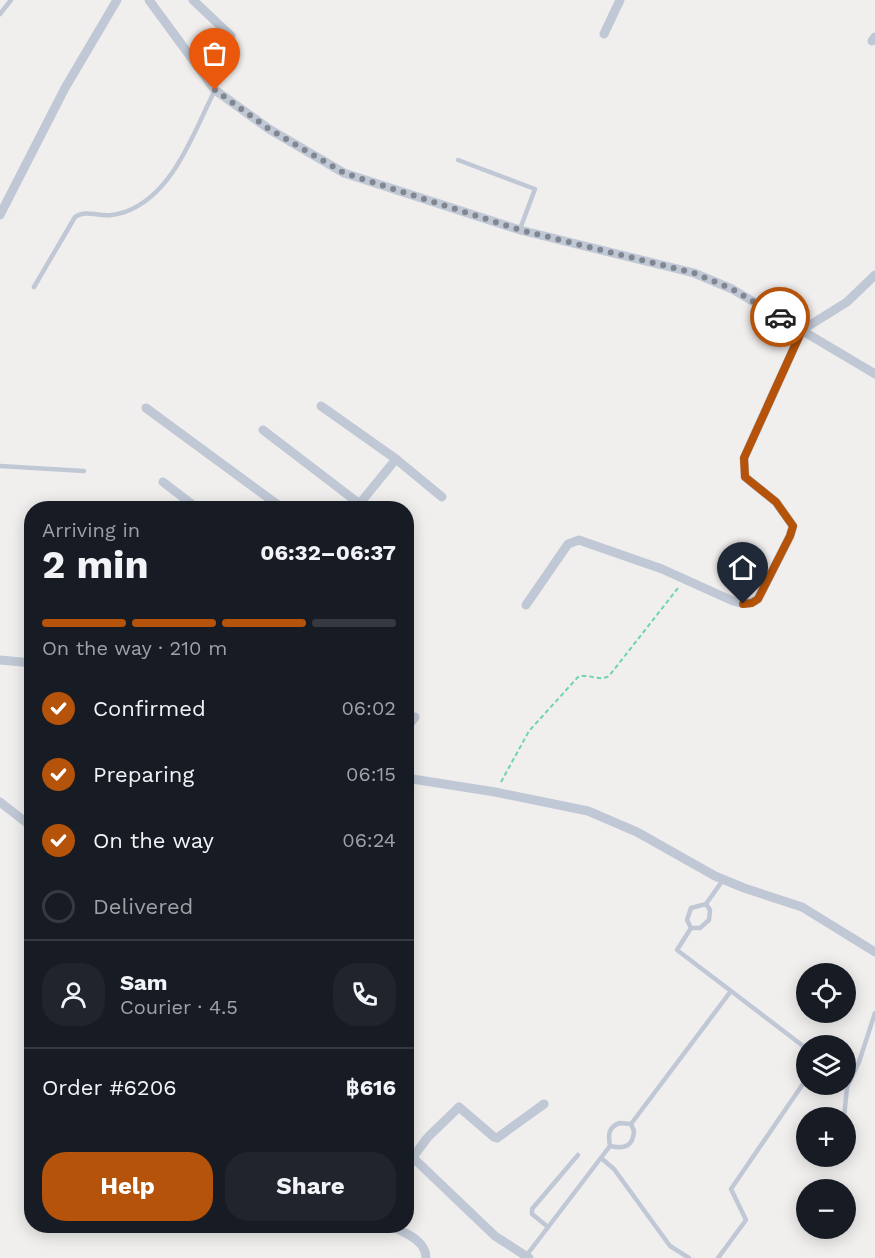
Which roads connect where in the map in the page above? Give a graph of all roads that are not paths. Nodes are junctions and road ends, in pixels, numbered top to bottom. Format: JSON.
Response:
{"nodes":[{"id":1,"x":11,"y":0,"type":"edge"},
{"id":2,"x":117,"y":0,"type":"edge"},
{"id":3,"x":149,"y":0,"type":"edge"},
{"id":4,"x":193,"y":0,"type":"edge"},
{"id":5,"x":620,"y":0,"type":"edge"},
{"id":6,"x":0,"y":14,"type":"edge"},
{"id":7,"x":604,"y":34,"type":"dead end"},
{"id":8,"x":231,"y":36,"type":"dead end"},
{"id":9,"x":215,"y":90,"type":"junction"},
{"id":10,"x":458,"y":160,"type":"dead end"},
{"id":11,"x":0,"y":215,"type":"edge"},
{"id":12,"x":520,"y":230,"type":"junction"},
{"id":13,"x":875,"y":275,"type":"edge"},
{"id":14,"x":34,"y":287,"type":"dead end"},
{"id":15,"x":802,"y":330,"type":"junction"},
{"id":16,"x":875,"y":374,"type":"edge"},
{"id":17,"x":321,"y":406,"type":"dead end"},
{"id":18,"x":146,"y":408,"type":"dead end"},
{"id":19,"x":263,"y":430,"type":"dead end"},
{"id":20,"x":396,"y":459,"type":"junction"},
{"id":21,"x":0,"y":466,"type":"edge"},
{"id":22,"x":84,"y":471,"type":"dead end"},
{"id":23,"x":163,"y":482,"type":"dead end"},
{"id":24,"x":442,"y":497,"type":"dead end"},
{"id":25,"x":188,"y":501,"type":"edge"},
{"id":26,"x":272,"y":501,"type":"edge"},
{"id":27,"x":352,"y":501,"type":"edge"},
{"id":28,"x":364,"y":501,"type":"edge"},
{"id":29,"x":526,"y":605,"type":"dead end"},
{"id":30,"x":0,"y":660,"type":"edge"},
{"id":31,"x":24,"y":662,"type":"edge"},
{"id":32,"x":414,"y":779,"type":"edge"},
{"id":33,"x":0,"y":802,"type":"edge"},
{"id":34,"x":24,"y":821,"type":"edge"},
{"id":35,"x":723,"y":880,"type":"junction"},
{"id":36,"x":706,"y":904,"type":"junction"},
{"id":37,"x":691,"y":928,"type":"junction"},
{"id":38,"x":875,"y":952,"type":"edge"},
{"id":39,"x":731,"y":991,"type":"junction"},
{"id":40,"x":875,"y":1013,"type":"edge"},
{"id":41,"x":796,"y":1041,"type":"edge"},
{"id":42,"x":796,"y":1094,"type":"edge"},
{"id":43,"x":544,"y":1104,"type":"dead end"},
{"id":44,"x":845,"y":1107,"type":"edge"},
{"id":45,"x":631,"y":1124,"type":"junction"},
{"id":46,"x":610,"y":1146,"type":"junction"},
{"id":47,"x":414,"y":1150,"type":"edge"},
{"id":48,"x":579,"y":1155,"type":"dead end"},
{"id":49,"x":414,"y":1158,"type":"edge"},
{"id":50,"x":601,"y":1158,"type":"junction"},
{"id":51,"x":548,"y":1227,"type":"junction"},
{"id":52,"x":403,"y":1233,"type":"edge"},
{"id":53,"x":528,"y":1257,"type":"edge"},
{"id":54,"x":426,"y":1258,"type":"edge"},
{"id":55,"x":689,"y":1258,"type":"edge"},
{"id":56,"x":718,"y":1258,"type":"edge"}],
"edges":[{"from":1,"to":6,"type":"lane"},
{"from":2,"to":11,"type":"street"},
{"from":3,"to":9,"type":"street"},
{"from":4,"to":8,"type":"street"},
{"from":5,"to":7,"type":"street"},
{"from":9,"to":12,"type":"street"},
{"from":9,"to":14,"type":"lane"},
{"from":10,"to":12,"type":"lane"},
{"from":12,"to":15,"type":"street"},
{"from":13,"to":15,"type":"street"},
{"from":15,"to":16,"type":"street"},
{"from":15,"to":29,"type":"street"},
{"from":17,"to":20,"type":"street"},
{"from":18,"to":26,"type":"street"},
{"from":19,"to":27,"type":"street"},
{"from":20,"to":24,"type":"street"},
{"from":20,"to":28,"type":"street"},
{"from":21,"to":22,"type":"lane"},
{"from":23,"to":25,"type":"street"},
{"from":30,"to":31,"type":"street"},
{"from":32,"to":35,"type":"street"},
{"from":33,"to":34,"type":"street"},
{"from":35,"to":36,"type":"lane"},
{"from":35,"to":38,"type":"street"},
{"from":36,"to":37,"type":"lane"},
{"from":36,"to":37,"type":"lane"},
{"from":37,"to":39,"type":"lane"},
{"from":39,"to":41,"type":"lane"},
{"from":39,"to":45,"type":"lane"},
{"from":40,"to":44,"type":"lane"},
{"from":42,"to":56,"type":"lane"},
{"from":43,"to":47,"type":"street"},
{"from":45,"to":46,"type":"lane"},
{"from":45,"to":46,"type":"lane"},
{"from":46,"to":50,"type":"lane"},
{"from":48,"to":51,"type":"lane"},
{"from":49,"to":53,"type":"street"},
{"from":50,"to":51,"type":"lane"},
{"from":50,"to":55,"type":"lane"},
{"from":51,"to":53,"type":"lane"},
{"from":52,"to":54,"type":"street"}]}
